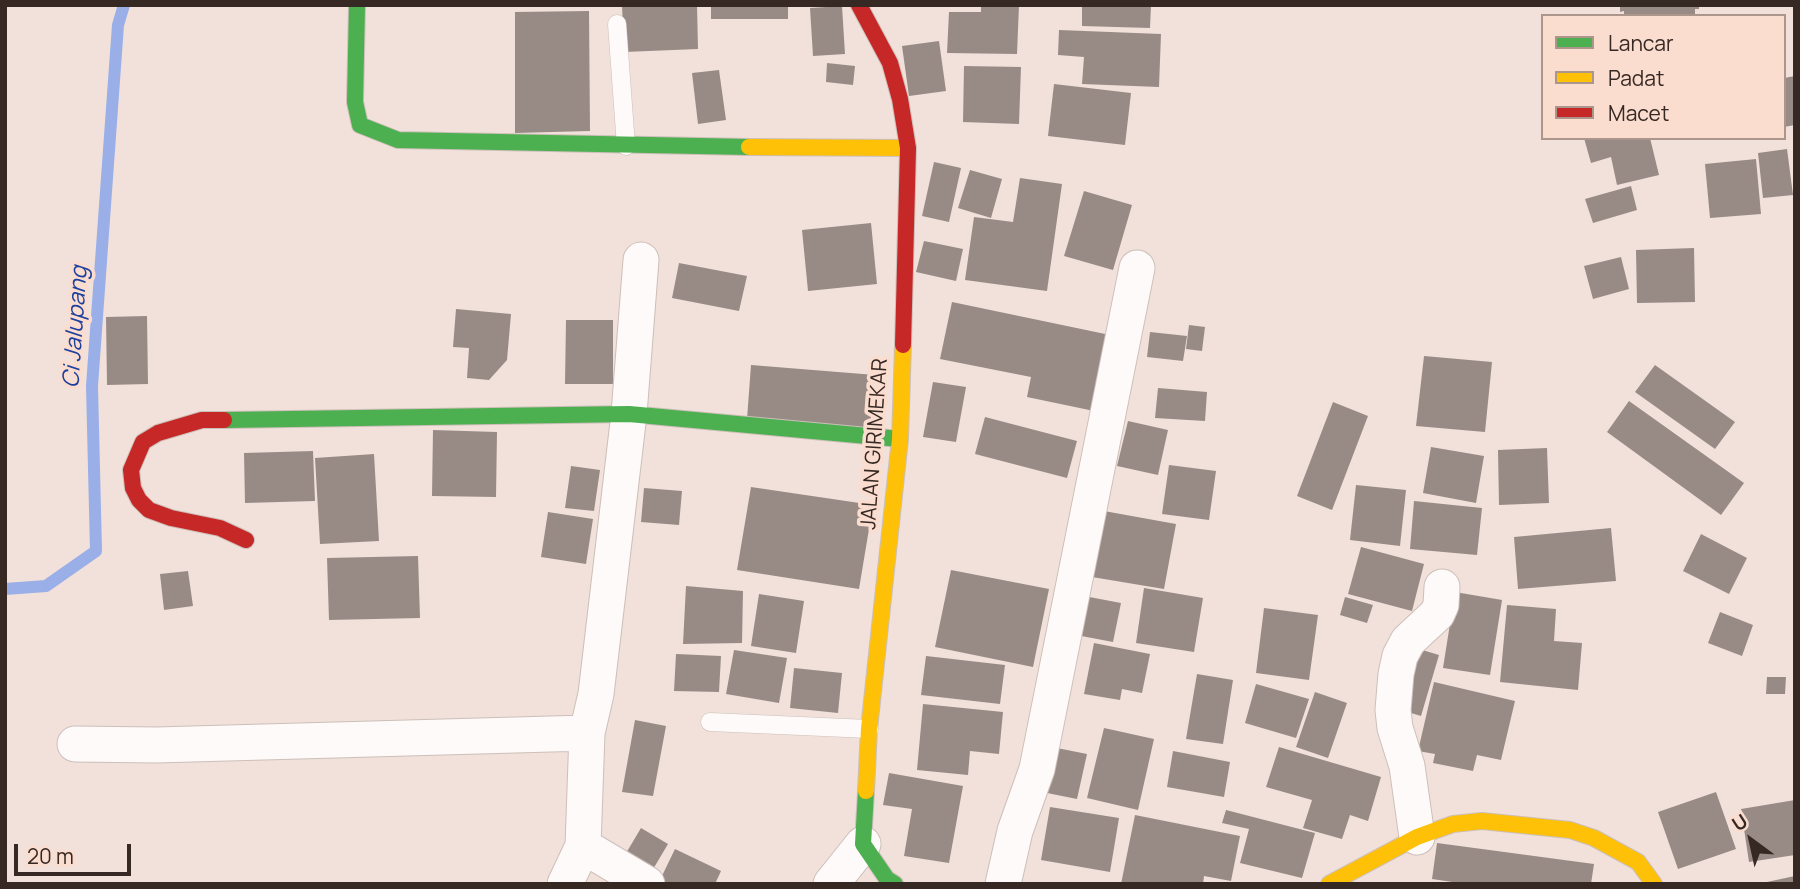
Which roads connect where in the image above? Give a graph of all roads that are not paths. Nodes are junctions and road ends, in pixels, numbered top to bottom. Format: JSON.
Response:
{"nodes":[{"id":1,"x":357,"y":5,"type":"edge"},
{"id":2,"x":859,"y":5,"type":"edge"},
{"id":3,"x":617,"y":24,"type":"dead end"},
{"id":4,"x":626,"y":146,"type":"junction"},
{"id":5,"x":908,"y":148,"type":"junction"},
{"id":6,"x":641,"y":260,"type":"dead end"},
{"id":7,"x":1136,"y":268,"type":"dead end"},
{"id":8,"x":629,"y":414,"type":"junction"},
{"id":9,"x":900,"y":439,"type":"junction"},
{"id":10,"x":246,"y":540,"type":"dead end"},
{"id":11,"x":1443,"y":587,"type":"dead end"},
{"id":12,"x":710,"y":722,"type":"dead end"},
{"id":13,"x":869,"y":729,"type":"junction"},
{"id":14,"x":587,"y":733,"type":"junction"},
{"id":15,"x":75,"y":744,"type":"dead end"},
{"id":16,"x":1417,"y":837,"type":"junction"},
{"id":17,"x":863,"y":844,"type":"junction"},
{"id":18,"x":583,"y":846,"type":"junction"},
{"id":19,"x":565,"y":884,"type":"edge"},
{"id":20,"x":647,"y":884,"type":"edge"},
{"id":21,"x":831,"y":884,"type":"edge"},
{"id":22,"x":895,"y":884,"type":"edge"},
{"id":23,"x":1003,"y":884,"type":"edge"},
{"id":24,"x":1329,"y":884,"type":"edge"},
{"id":25,"x":1654,"y":884,"type":"edge"}],
"edges":[{"from":1,"to":4,"type":"street"},
{"from":2,"to":5,"type":"street","name":"JALAN GIRIMEKAR"},
{"from":3,"to":4,"type":"lane"},
{"from":4,"to":5,"type":"street"},
{"from":5,"to":9,"type":"street","name":"JALAN GIRIMEKAR"},
{"from":6,"to":8,"type":"street"},
{"from":7,"to":23,"type":"street"},
{"from":8,"to":9,"type":"street"},
{"from":8,"to":10,"type":"street"},
{"from":8,"to":14,"type":"street"},
{"from":9,"to":13,"type":"street","name":"JALAN GIRIMEKAR"},
{"from":11,"to":16,"type":"street"},
{"from":12,"to":13,"type":"lane"},
{"from":13,"to":17,"type":"street","name":"JALAN GIRIMEKAR"},
{"from":14,"to":15,"type":"street"},
{"from":14,"to":18,"type":"street"},
{"from":16,"to":24,"type":"street"},
{"from":16,"to":25,"type":"street"},
{"from":17,"to":21,"type":"street"},
{"from":17,"to":22,"type":"street"},
{"from":18,"to":19,"type":"street"},
{"from":18,"to":20,"type":"street"}]}
